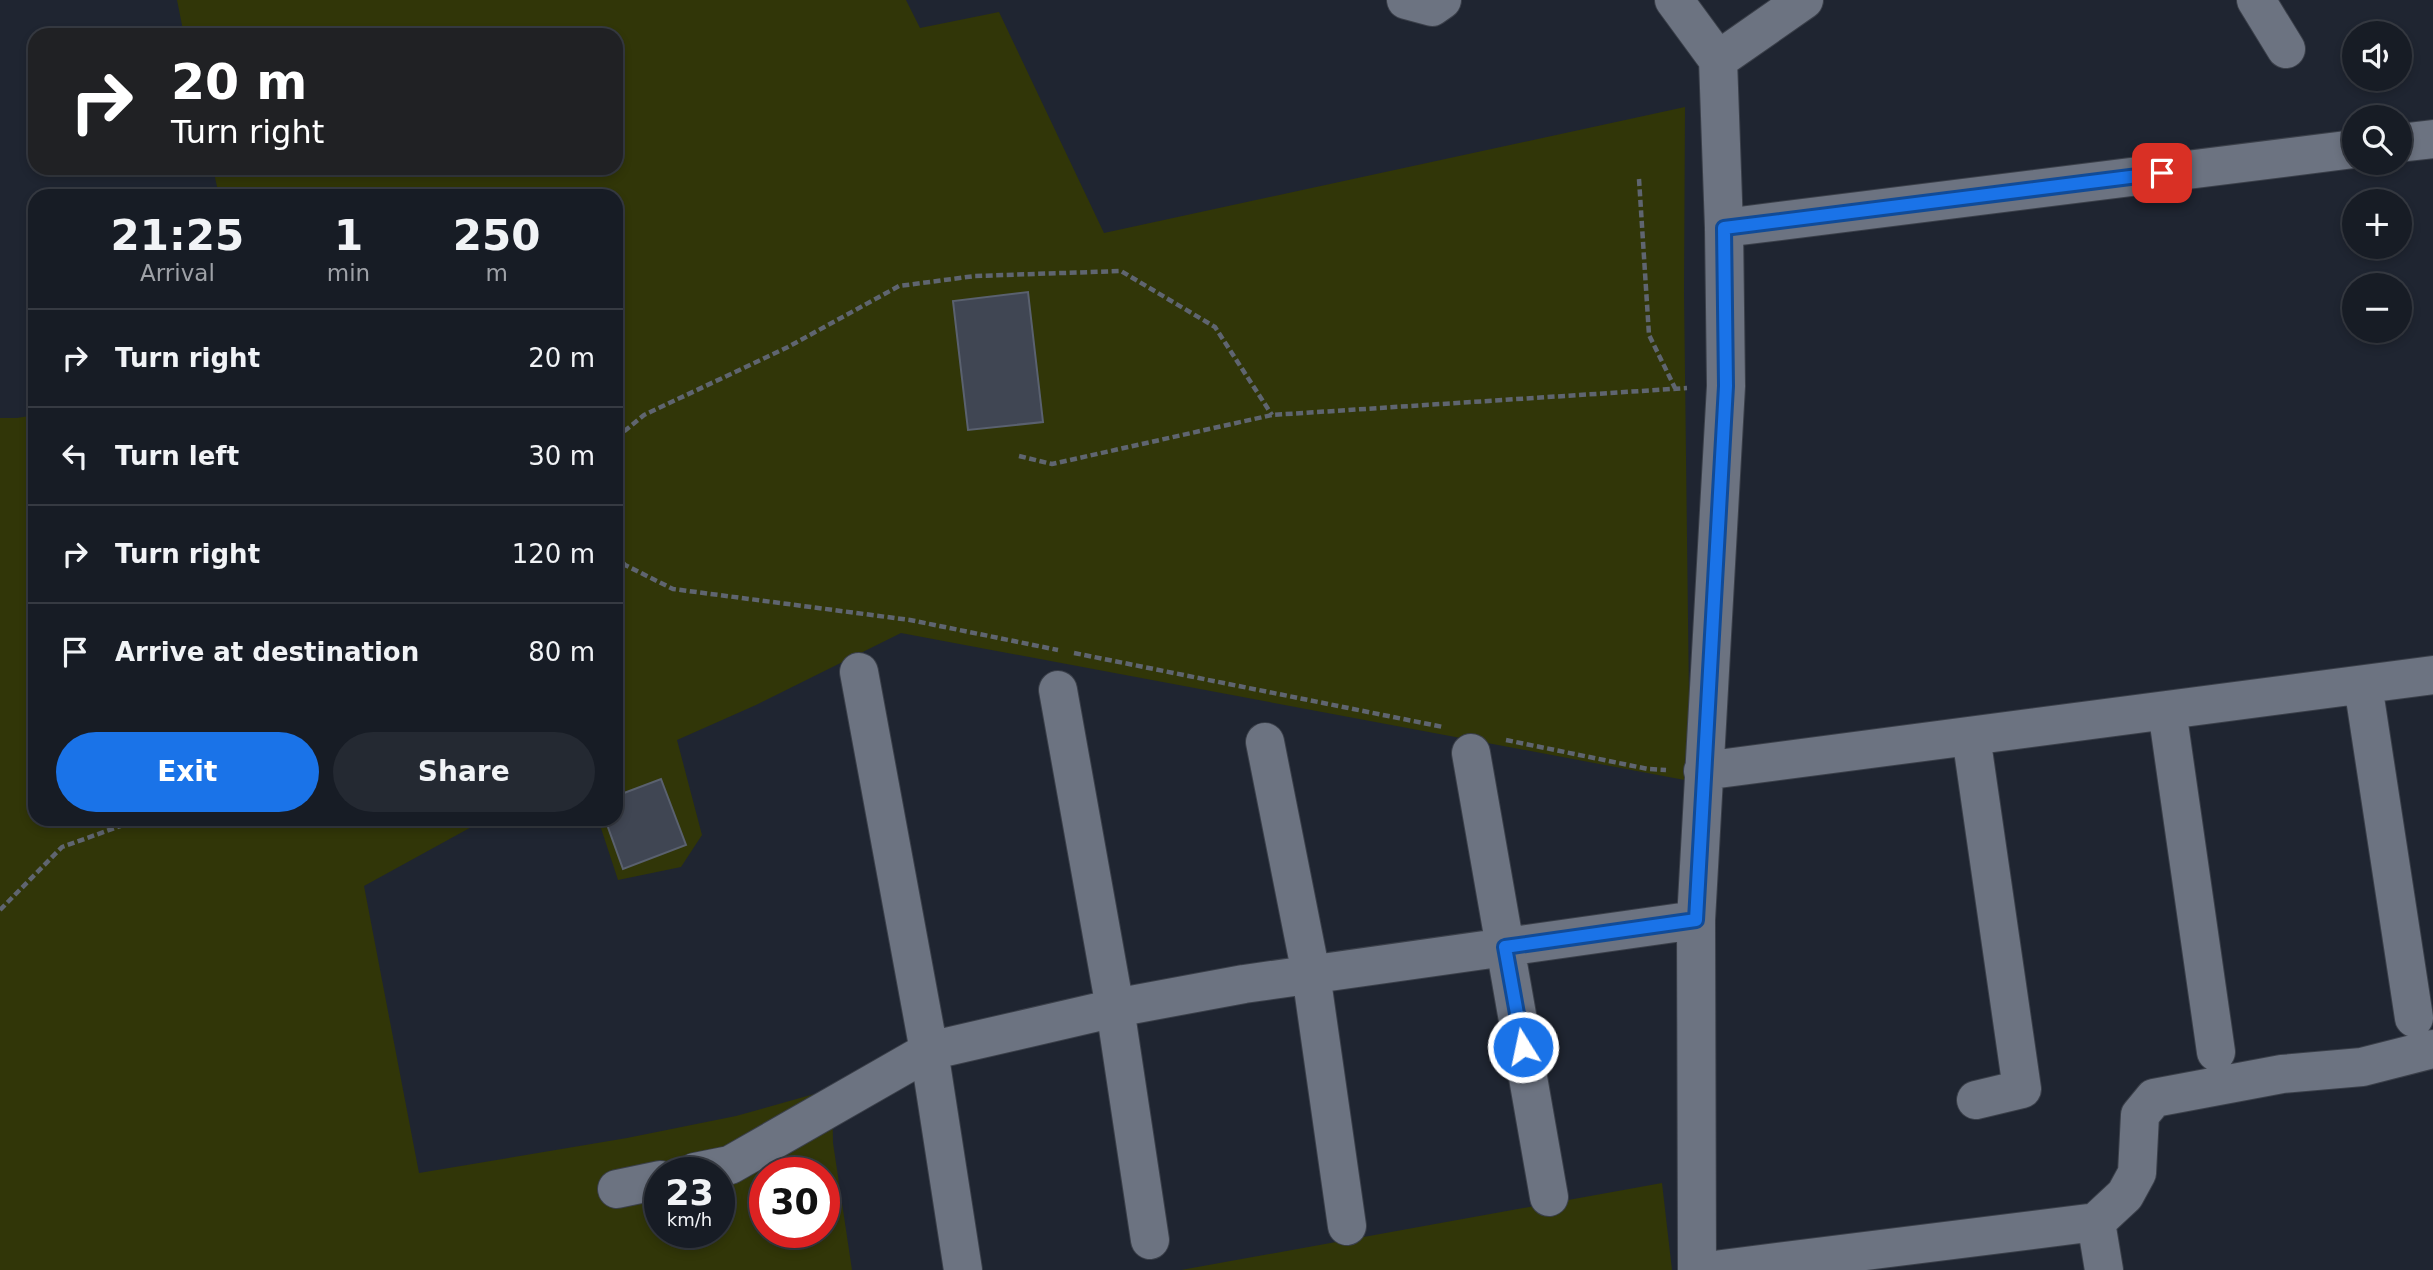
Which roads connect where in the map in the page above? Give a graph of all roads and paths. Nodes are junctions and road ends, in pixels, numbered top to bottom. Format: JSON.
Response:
{"nodes":[{"id":1,"x":1406,"y":0,"type":"edge"},
{"id":2,"x":1442,"y":0,"type":"edge"},
{"id":3,"x":1674,"y":0,"type":"edge"},
{"id":4,"x":1804,"y":0,"type":"edge"},
{"id":5,"x":2256,"y":0,"type":"edge"},
{"id":6,"x":2286,"y":50,"type":"dead end"},
{"id":7,"x":1718,"y":60,"type":"junction"},
{"id":8,"x":2433,"y":139,"type":"edge"},
{"id":9,"x":2412,"y":141,"type":"edge"},
{"id":10,"x":2342,"y":151,"type":"edge"},
{"id":11,"x":1639,"y":179,"type":"dead end"},
{"id":12,"x":1724,"y":228,"type":"junction"},
{"id":13,"x":1726,"y":386,"type":"junction"},
{"id":14,"x":1675,"y":388,"type":"junction"},
{"id":15,"x":1272,"y":415,"type":"junction"},
{"id":16,"x":623,"y":432,"type":"edge"},
{"id":17,"x":1019,"y":456,"type":"dead end"},
{"id":18,"x":623,"y":563,"type":"edge"},
{"id":19,"x":859,"y":672,"type":"dead end"},
{"id":20,"x":2433,"y":675,"type":"edge"},
{"id":21,"x":2362,"y":685,"type":"junction"},
{"id":22,"x":1058,"y":690,"type":"dead end"},
{"id":23,"x":2167,"y":710,"type":"junction"},
{"id":24,"x":1971,"y":736,"type":"junction"},
{"id":25,"x":1473,"y":740,"type":"junction"},
{"id":26,"x":1265,"y":742,"type":"dead end"},
{"id":27,"x":1703,"y":771,"type":"junction"},
{"id":28,"x":120,"y":826,"type":"edge"},
{"id":29,"x":0,"y":910,"type":"edge"},
{"id":30,"x":1696,"y":920,"type":"junction"},
{"id":31,"x":1505,"y":947,"type":"junction"},
{"id":32,"x":1311,"y":974,"type":"junction"},
{"id":33,"x":1115,"y":1007,"type":"junction"},
{"id":34,"x":2423,"y":1034,"type":"edge"},
{"id":35,"x":929,"y":1051,"type":"junction"},
{"id":36,"x":2216,"y":1052,"type":"dead end"},
{"id":37,"x":1976,"y":1100,"type":"dead end"},
{"id":38,"x":735,"y":1162,"type":"edge"},
{"id":39,"x":644,"y":1183,"type":"edge"},
{"id":40,"x":617,"y":1189,"type":"dead end"},
{"id":41,"x":1549,"y":1196,"type":"dead end"},
{"id":42,"x":2096,"y":1222,"type":"junction"},
{"id":43,"x":1347,"y":1226,"type":"dead end"},
{"id":44,"x":1150,"y":1240,"type":"dead end"},
{"id":45,"x":1896,"y":1259,"type":"edge"},
{"id":46,"x":963,"y":1270,"type":"edge"},
{"id":47,"x":1698,"y":1270,"type":"edge"},
{"id":48,"x":1714,"y":1270,"type":"edge"},
{"id":49,"x":2104,"y":1270,"type":"edge"}],
"edges":[{"from":1,"to":2,"type":"street"},
{"from":3,"to":7,"type":"street"},
{"from":4,"to":7,"type":"street"},
{"from":5,"to":6,"type":"street"},
{"from":7,"to":12,"type":"street"},
{"from":8,"to":9,"type":"street"},
{"from":10,"to":12,"type":"street"},
{"from":11,"to":14,"type":"path"},
{"from":12,"to":13,"type":"street"},
{"from":13,"to":14,"type":"path"},
{"from":13,"to":27,"type":"street"},
{"from":14,"to":15,"type":"path"},
{"from":15,"to":16,"type":"path"},
{"from":15,"to":17,"type":"path"},
{"from":18,"to":25,"type":"path"},
{"from":19,"to":35,"type":"street"},
{"from":20,"to":21,"type":"street"},
{"from":21,"to":23,"type":"street"},
{"from":21,"to":34,"type":"street"},
{"from":22,"to":33,"type":"street"},
{"from":23,"to":24,"type":"street"},
{"from":23,"to":36,"type":"street"},
{"from":24,"to":27,"type":"street"},
{"from":24,"to":37,"type":"street"},
{"from":25,"to":27,"type":"path"},
{"from":25,"to":31,"type":"street"},
{"from":26,"to":32,"type":"street"},
{"from":27,"to":30,"type":"street"},
{"from":28,"to":29,"type":"path"},
{"from":30,"to":31,"type":"street"},
{"from":30,"to":47,"type":"street"},
{"from":31,"to":32,"type":"street"},
{"from":31,"to":41,"type":"street"},
{"from":32,"to":33,"type":"street"},
{"from":32,"to":43,"type":"street"},
{"from":33,"to":35,"type":"street"},
{"from":33,"to":44,"type":"street"},
{"from":34,"to":42,"type":"street"},
{"from":35,"to":38,"type":"street"},
{"from":35,"to":46,"type":"street"},
{"from":39,"to":40,"type":"street"},
{"from":42,"to":45,"type":"street"},
{"from":42,"to":49,"type":"street"},
{"from":45,"to":48,"type":"street"}]}
